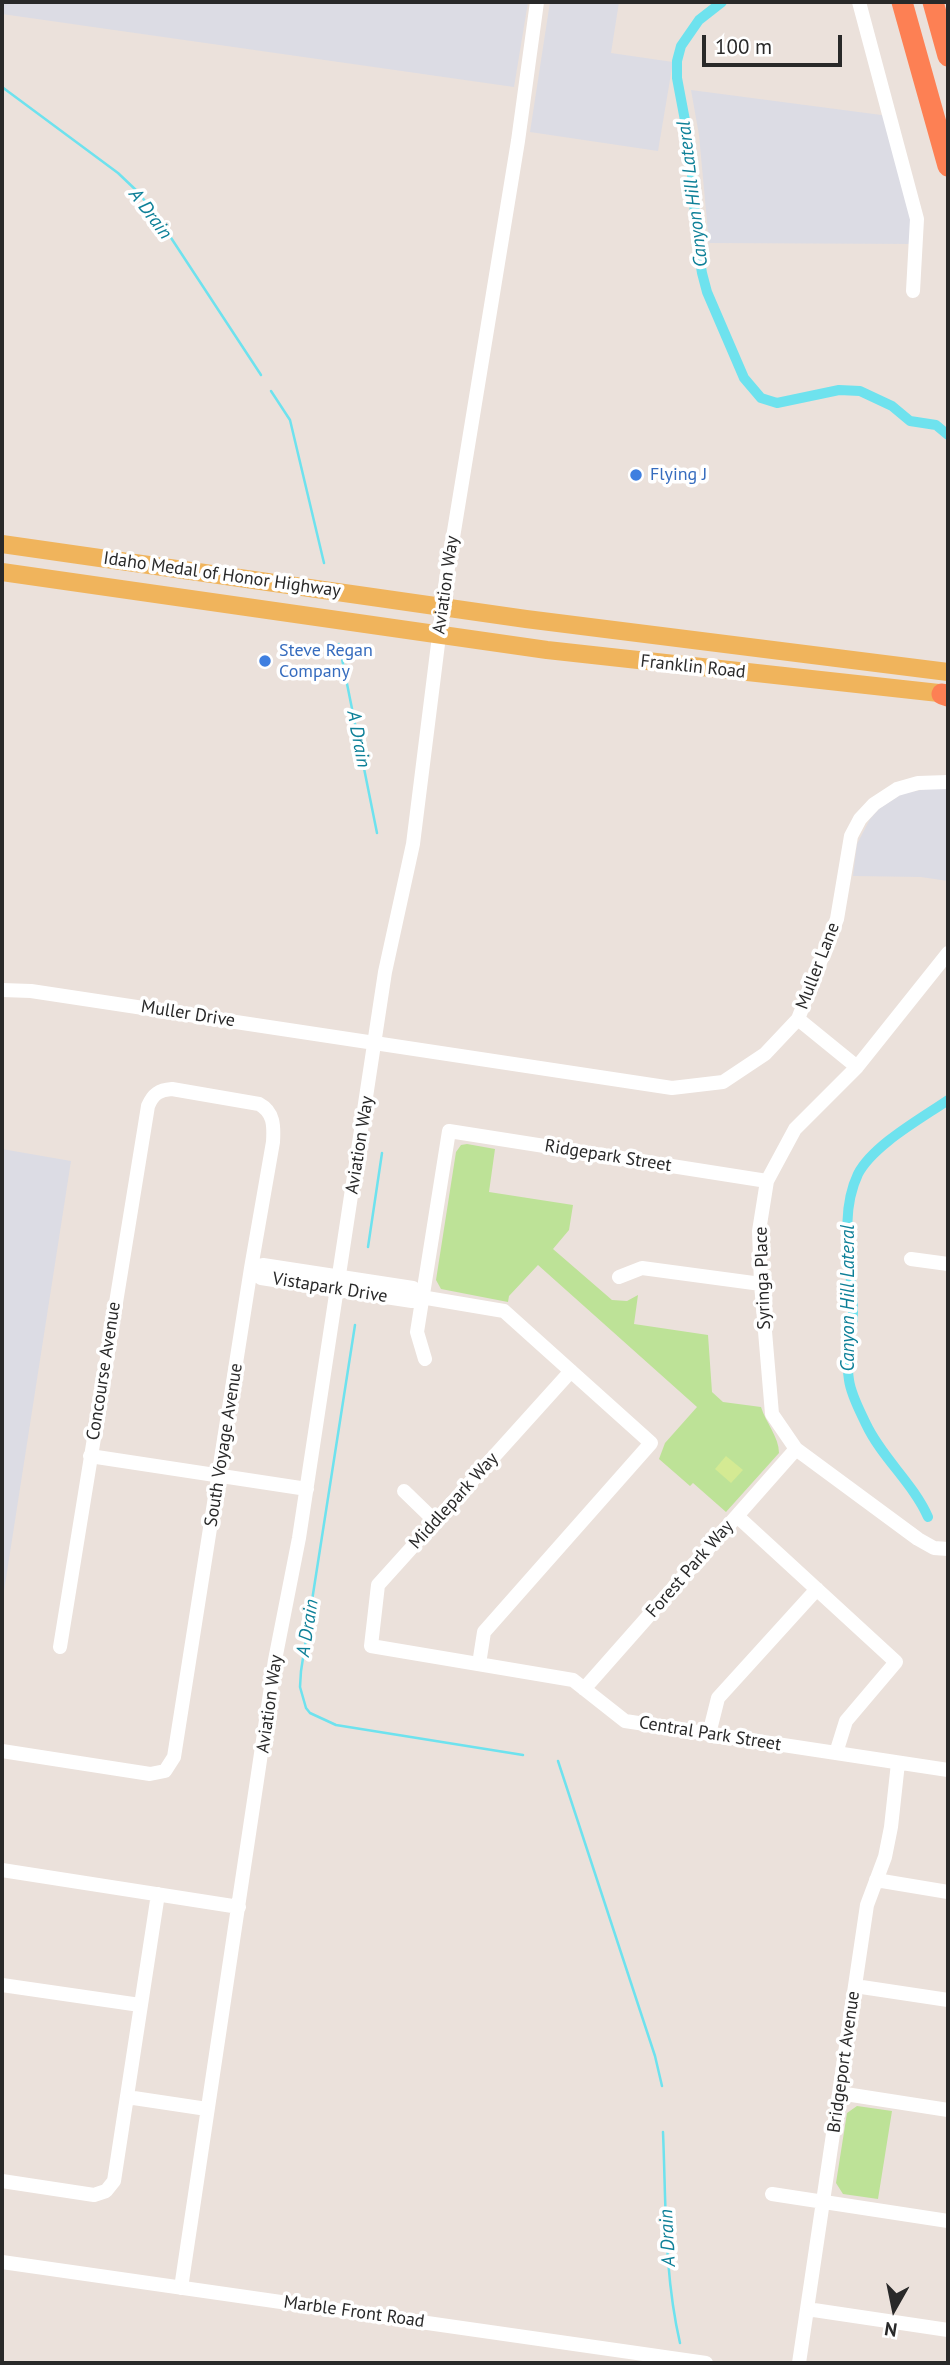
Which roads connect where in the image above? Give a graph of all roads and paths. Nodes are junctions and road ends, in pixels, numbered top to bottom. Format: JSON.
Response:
{"nodes":[{"id":1,"x":537,"y":2,"type":"edge"},
{"id":2,"x":859,"y":2,"type":"edge"},
{"id":3,"x":902,"y":2,"type":"edge"},
{"id":4,"x":933,"y":2,"type":"edge"},
{"id":5,"x":948,"y":56,"type":"edge"},
{"id":6,"x":948,"y":166,"type":"edge"},
{"id":7,"x":913,"y":291,"type":"dead end"},
{"id":8,"x":2,"y":544,"type":"edge"},
{"id":9,"x":2,"y":553,"type":"edge"},
{"id":10,"x":150,"y":565,"type":"junction"},
{"id":11,"x":2,"y":572,"type":"edge"},
{"id":12,"x":442,"y":607,"type":"junction"},
{"id":13,"x":439,"y":634,"type":"junction"},
{"id":14,"x":771,"y":650,"type":"junction"},
{"id":15,"x":631,"y":660,"type":"junction"},
{"id":16,"x":948,"y":672,"type":"edge"},
{"id":17,"x":946,"y":695,"type":"edge"},
{"id":18,"x":948,"y":782,"type":"edge"},
{"id":19,"x":948,"y":953,"type":"edge"},
{"id":20,"x":2,"y":990,"type":"edge"},
{"id":21,"x":798,"y":1019,"type":"junction"},
{"id":22,"x":375,"y":1042,"type":"junction"},
{"id":23,"x":857,"y":1068,"type":"junction"},
{"id":24,"x":152,"y":1097,"type":"joint"},
{"id":25,"x":767,"y":1181,"type":"junction"},
{"id":26,"x":911,"y":1259,"type":"dead end"},
{"id":27,"x":948,"y":1264,"type":"edge"},
{"id":28,"x":251,"y":1268,"type":"junction"},
{"id":29,"x":619,"y":1277,"type":"dead end"},
{"id":30,"x":339,"y":1283,"type":"junction"},
{"id":31,"x":761,"y":1284,"type":"junction"},
{"id":32,"x":421,"y":1297,"type":"junction"},
{"id":33,"x":425,"y":1359,"type":"dead end"},
{"id":34,"x":571,"y":1371,"type":"junction"},
{"id":35,"x":796,"y":1449,"type":"junction"},
{"id":36,"x":90,"y":1456,"type":"junction"},
{"id":37,"x":220,"y":1476,"type":"junction"},
{"id":38,"x":307,"y":1489,"type":"junction"},
{"id":39,"x":404,"y":1491,"type":"dead end"},
{"id":40,"x":737,"y":1516,"type":"junction"},
{"id":41,"x":435,"y":1521,"type":"junction"},
{"id":42,"x":941,"y":1548,"type":"edge"},
{"id":43,"x":817,"y":1589,"type":"junction"},
{"id":44,"x":371,"y":1646,"type":"joint"},
{"id":45,"x":60,"y":1647,"type":"dead end"},
{"id":46,"x":479,"y":1664,"type":"junction"},
{"id":47,"x":584,"y":1689,"type":"junction"},
{"id":48,"x":709,"y":1734,"type":"junction"},
{"id":49,"x":2,"y":1751,"type":"edge"},
{"id":50,"x":836,"y":1753,"type":"junction"},
{"id":51,"x":898,"y":1763,"type":"junction"},
{"id":52,"x":948,"y":1770,"type":"edge"},
{"id":53,"x":2,"y":1870,"type":"edge"},
{"id":54,"x":876,"y":1880,"type":"junction"},
{"id":55,"x":948,"y":1892,"type":"edge"},
{"id":56,"x":159,"y":1894,"type":"junction"},
{"id":57,"x":240,"y":1907,"type":"junction"},
{"id":58,"x":2,"y":1985,"type":"edge"},
{"id":59,"x":855,"y":1986,"type":"junction"},
{"id":60,"x":948,"y":2000,"type":"edge"},
{"id":61,"x":140,"y":2005,"type":"junction"},
{"id":62,"x":839,"y":2093,"type":"junction"},
{"id":63,"x":127,"y":2096,"type":"junction"},
{"id":64,"x":207,"y":2109,"type":"junction"},
{"id":65,"x":948,"y":2110,"type":"edge"},
{"id":66,"x":2,"y":2181,"type":"edge"},
{"id":67,"x":772,"y":2194,"type":"dead end"},
{"id":68,"x":823,"y":2203,"type":"junction"},
{"id":69,"x":948,"y":2221,"type":"edge"},
{"id":70,"x":2,"y":2262,"type":"edge"},
{"id":71,"x":181,"y":2288,"type":"junction"},
{"id":72,"x":807,"y":2309,"type":"junction"},
{"id":73,"x":948,"y":2330,"type":"edge"},
{"id":74,"x":706,"y":2363,"type":"edge"},
{"id":75,"x":799,"y":2363,"type":"edge"}],
"edges":[{"from":1,"to":12,"type":"street","name":"Aviation Way"},
{"from":2,"to":7,"type":"street"},
{"from":3,"to":6,"type":"highway"},
{"from":4,"to":5,"type":"highway"},
{"from":8,"to":10,"type":"main road","name":"Idaho Medal of Honor Highway"},
{"from":9,"to":10,"type":"main road"},
{"from":10,"to":12,"type":"main road","name":"Idaho Medal of Honor Highway"},
{"from":11,"to":13,"type":"main road","name":"Idaho Medal of Honor Highway"},
{"from":12,"to":13,"type":"street","name":"Aviation Way"},
{"from":12,"to":14,"type":"main road","name":"Franklin Road"},
{"from":13,"to":15,"type":"main road","name":"Franklin Road"},
{"from":13,"to":22,"type":"street","name":"Aviation Way"},
{"from":14,"to":15,"type":"main road"},
{"from":14,"to":16,"type":"main road","name":"Franklin Road"},
{"from":15,"to":17,"type":"main road","name":"Franklin Road"},
{"from":18,"to":21,"type":"street","name":"Muller Lane"},
{"from":19,"to":23,"type":"street","name":"Syringa Place"},
{"from":20,"to":22,"type":"street","name":"Muller Drive"},
{"from":21,"to":22,"type":"street","name":"Muller Lane"},
{"from":21,"to":23,"type":"street"},
{"from":22,"to":30,"type":"street","name":"Aviation Way"},
{"from":23,"to":25,"type":"street","name":"Syringa Place"},
{"from":24,"to":28,"type":"street","name":"South Voyage Avenue"},
{"from":24,"to":36,"type":"street","name":"Concourse Avenue"},
{"from":25,"to":31,"type":"street","name":"Syringa Place"},
{"from":25,"to":32,"type":"street","name":"Ridgepark Street"},
{"from":26,"to":27,"type":"street"},
{"from":28,"to":30,"type":"street","name":"Vistapark Drive"},
{"from":28,"to":37,"type":"street","name":"South Voyage Avenue"},
{"from":29,"to":31,"type":"street"},
{"from":30,"to":32,"type":"street","name":"Vistapark Drive"},
{"from":30,"to":38,"type":"street","name":"Aviation Way"},
{"from":31,"to":35,"type":"street","name":"Syringa Place"},
{"from":32,"to":33,"type":"street"},
{"from":32,"to":34,"type":"street","name":"Vistapark Drive"},
{"from":34,"to":41,"type":"street","name":"Middlepark Way"},
{"from":34,"to":46,"type":"street","name":"Vistapark Drive"},
{"from":35,"to":40,"type":"street","name":"Forest Park Way"},
{"from":35,"to":42,"type":"street","name":"Syringa Place"},
{"from":36,"to":37,"type":"street"},
{"from":36,"to":45,"type":"street","name":"Concourse Avenue"},
{"from":37,"to":38,"type":"street"},
{"from":37,"to":49,"type":"street","name":"South Voyage Avenue"},
{"from":38,"to":57,"type":"street","name":"Aviation Way"},
{"from":39,"to":41,"type":"street"},
{"from":40,"to":43,"type":"street"},
{"from":40,"to":47,"type":"street","name":"Forest Park Way"},
{"from":41,"to":44,"type":"street","name":"Middlepark Way"},
{"from":43,"to":48,"type":"street"},
{"from":43,"to":50,"type":"street"},
{"from":44,"to":46,"type":"street","name":"Central Park Street"},
{"from":46,"to":47,"type":"street","name":"Central Park Street"},
{"from":47,"to":48,"type":"street","name":"Central Park Street"},
{"from":48,"to":50,"type":"street","name":"Central Park Street"},
{"from":50,"to":51,"type":"street","name":"Central Park Street"},
{"from":51,"to":52,"type":"street","name":"Central Park Street"},
{"from":51,"to":54,"type":"street","name":"Bridgeport Avenue"},
{"from":53,"to":56,"type":"street"},
{"from":54,"to":55,"type":"street"},
{"from":54,"to":59,"type":"street","name":"Bridgeport Avenue"},
{"from":56,"to":57,"type":"street"},
{"from":56,"to":61,"type":"street"},
{"from":57,"to":64,"type":"street","name":"Aviation Way"},
{"from":58,"to":61,"type":"street"},
{"from":59,"to":60,"type":"street"},
{"from":59,"to":62,"type":"street","name":"Bridgeport Avenue"},
{"from":61,"to":63,"type":"street"},
{"from":62,"to":65,"type":"street"},
{"from":62,"to":68,"type":"street","name":"Bridgeport Avenue"},
{"from":63,"to":64,"type":"street"},
{"from":63,"to":66,"type":"street"},
{"from":64,"to":71,"type":"street","name":"Aviation Way"},
{"from":67,"to":68,"type":"street"},
{"from":68,"to":69,"type":"street"},
{"from":68,"to":72,"type":"street","name":"Bridgeport Avenue"},
{"from":70,"to":71,"type":"street","name":"Marble Front Road"},
{"from":71,"to":74,"type":"street","name":"Marble Front Road"},
{"from":72,"to":73,"type":"street"},
{"from":72,"to":75,"type":"street","name":"Bridgeport Avenue"}]}
